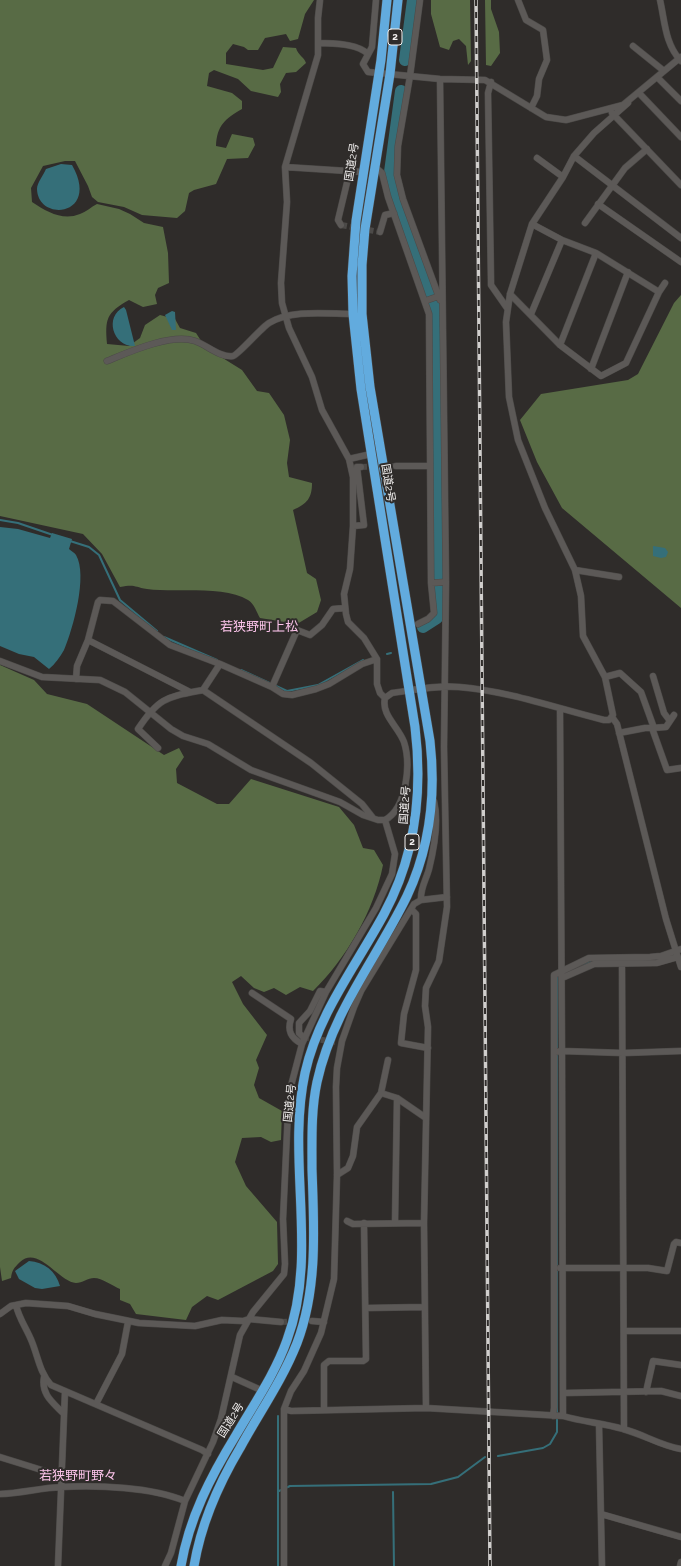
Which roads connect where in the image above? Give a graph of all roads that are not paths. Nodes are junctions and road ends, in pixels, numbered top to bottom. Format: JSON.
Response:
{"nodes":[{"id":1,"x":320,"y":0,"type":"edge"},
{"id":2,"x":376,"y":0,"type":"edge"},
{"id":3,"x":387,"y":0,"type":"edge"},
{"id":4,"x":398,"y":0,"type":"edge"},
{"id":5,"x":420,"y":0,"type":"edge"},
{"id":6,"x":518,"y":0,"type":"edge"},
{"id":7,"x":660,"y":0,"type":"edge"},
{"id":8,"x":318,"y":43,"type":"junction"},
{"id":9,"x":633,"y":46,"type":"dead end"},
{"id":10,"x":368,"y":54,"type":"junction"},
{"id":11,"x":680,"y":59,"type":"edge"},
{"id":12,"x":664,"y":71,"type":"junction"},
{"id":13,"x":379,"y":74,"type":"junction"},
{"id":14,"x":390,"y":74,"type":"junction"},
{"id":15,"x":410,"y":76,"type":"junction"},
{"id":16,"x":657,"y":77,"type":"junction"},
{"id":17,"x":440,"y":79,"type":"junction"},
{"id":18,"x":491,"y":82,"type":"junction"},
{"id":19,"x":639,"y":93,"type":"junction"},
{"id":20,"x":681,"y":101,"type":"edge"},
{"id":21,"x":531,"y":108,"type":"junction"},
{"id":22,"x":612,"y":112,"type":"junction"},
{"id":23,"x":681,"y":137,"type":"edge"},
{"id":24,"x":647,"y":149,"type":"junction"},
{"id":25,"x":574,"y":156,"type":"junction"},
{"id":26,"x":536,"y":158,"type":"dead end"},
{"id":27,"x":286,"y":167,"type":"junction"},
{"id":28,"x":375,"y":167,"type":"junction"},
{"id":29,"x":350,"y":170,"type":"junction"},
{"id":30,"x":363,"y":172,"type":"junction"},
{"id":31,"x":563,"y":177,"type":"junction"},
{"id":32,"x":612,"y":184,"type":"junction"},
{"id":33,"x":681,"y":185,"type":"edge"},
{"id":34,"x":598,"y":204,"type":"junction"},
{"id":35,"x":394,"y":213,"type":"junction"},
{"id":36,"x":585,"y":223,"type":"dead end"},
{"id":37,"x":532,"y":224,"type":"junction"},
{"id":38,"x":341,"y":225,"type":"dead end"},
{"id":39,"x":380,"y":232,"type":"dead end"},
{"id":40,"x":681,"y":238,"type":"edge"},
{"id":41,"x":562,"y":240,"type":"junction"},
{"id":42,"x":596,"y":253,"type":"junction"},
{"id":43,"x":681,"y":262,"type":"edge"},
{"id":44,"x":628,"y":272,"type":"junction"},
{"id":45,"x":665,"y":283,"type":"dead end"},
{"id":46,"x":658,"y":292,"type":"junction"},
{"id":47,"x":510,"y":294,"type":"junction"},
{"id":48,"x":439,"y":296,"type":"junction"},
{"id":49,"x":425,"y":301,"type":"junction"},
{"id":50,"x":442,"y":303,"type":"junction"},
{"id":51,"x":507,"y":308,"type":"junction"},
{"id":52,"x":352,"y":314,"type":"junction"},
{"id":53,"x":531,"y":314,"type":"junction"},
{"id":54,"x":286,"y":317,"type":"junction"},
{"id":55,"x":560,"y":345,"type":"junction"},
{"id":56,"x":107,"y":361,"type":"dead end"},
{"id":57,"x":591,"y":369,"type":"junction"},
{"id":58,"x":371,"y":454,"type":"junction"},
{"id":59,"x":349,"y":459,"type":"junction"},
{"id":60,"x":396,"y":466,"type":"tunnel mouth"},
{"id":61,"x":430,"y":466,"type":"junction"},
{"id":62,"x":361,"y":467,"type":"dead end"},
{"id":63,"x":353,"y":526,"type":"junction"},
{"id":64,"x":575,"y":570,"type":"junction"},
{"id":65,"x":618,"y":577,"type":"dead end"},
{"id":66,"x":445,"y":582,"type":"junction"},
{"id":67,"x":432,"y":583,"type":"junction"},
{"id":68,"x":345,"y":608,"type":"junction"},
{"id":69,"x":418,"y":624,"type":"dead end"},
{"id":70,"x":88,"y":640,"type":"junction"},
{"id":71,"x":377,"y":659,"type":"junction"},
{"id":72,"x":0,"y":660,"type":"edge"},
{"id":73,"x":220,"y":664,"type":"junction"},
{"id":74,"x":653,"y":676,"type":"dead end"},
{"id":75,"x":605,"y":677,"type":"junction"},
{"id":76,"x":76,"y":679,"type":"junction"},
{"id":77,"x":273,"y":685,"type":"junction"},
{"id":78,"x":445,"y":686,"type":"junction"},
{"id":79,"x":422,"y":689,"type":"junction"},
{"id":80,"x":203,"y":690,"type":"junction"},
{"id":81,"x":410,"y":691,"type":"junction"},
{"id":82,"x":190,"y":692,"type":"junction"},
{"id":83,"x":385,"y":698,"type":"junction"},
{"id":84,"x":560,"y":710,"type":"junction"},
{"id":85,"x":149,"y":712,"type":"junction"},
{"id":86,"x":674,"y":715,"type":"dead end"},
{"id":87,"x":612,"y":717,"type":"junction"},
{"id":88,"x":670,"y":722,"type":"junction"},
{"id":89,"x":653,"y":728,"type":"junction"},
{"id":90,"x":619,"y":733,"type":"junction"},
{"id":91,"x":158,"y":748,"type":"dead end"},
{"id":92,"x":681,"y":768,"type":"edge"},
{"id":93,"x":433,"y":795,"type":"junction"},
{"id":94,"x":373,"y":818,"type":"junction"},
{"id":95,"x":385,"y":820,"type":"junction"},
{"id":96,"x":446,"y":897,"type":"junction"},
{"id":97,"x":421,"y":900,"type":"junction"},
{"id":98,"x":411,"y":909,"type":"junction"},
{"id":99,"x":678,"y":952,"type":"edge"},
{"id":100,"x":622,"y":965,"type":"junction"},
{"id":101,"x":681,"y":967,"type":"edge"},
{"id":102,"x":562,"y":970,"type":"junction"},
{"id":103,"x":562,"y":978,"type":"junction"},
{"id":104,"x":326,"y":992,"type":"junction"},
{"id":105,"x":252,"y":993,"type":"dead end"},
{"id":106,"x":304,"y":1037,"type":"dead end"},
{"id":107,"x":335,"y":1042,"type":"tunnel mouth"},
{"id":108,"x":342,"y":1042,"type":"junction"},
{"id":109,"x":302,"y":1044,"type":"junction"},
{"id":110,"x":428,"y":1048,"type":"junction"},
{"id":111,"x":559,"y":1051,"type":"junction"},
{"id":112,"x":681,"y":1051,"type":"edge"},
{"id":113,"x":622,"y":1052,"type":"junction"},
{"id":114,"x":388,"y":1060,"type":"dead end"},
{"id":115,"x":381,"y":1093,"type":"junction"},
{"id":116,"x":397,"y":1098,"type":"junction"},
{"id":117,"x":426,"y":1118,"type":"junction"},
{"id":118,"x":337,"y":1175,"type":"junction"},
{"id":119,"x":348,"y":1221,"type":"dead end"},
{"id":120,"x":395,"y":1223,"type":"junction"},
{"id":121,"x":424,"y":1223,"type":"junction"},
{"id":122,"x":364,"y":1224,"type":"junction"},
{"id":123,"x":681,"y":1243,"type":"edge"},
{"id":124,"x":558,"y":1268,"type":"junction"},
{"id":125,"x":624,"y":1268,"type":"junction"},
{"id":126,"x":16,"y":1305,"type":"junction"},
{"id":127,"x":424,"y":1307,"type":"junction"},
{"id":128,"x":366,"y":1308,"type":"junction"},
{"id":129,"x":0,"y":1314,"type":"edge"},
{"id":130,"x":249,"y":1319,"type":"junction"},
{"id":131,"x":312,"y":1321,"type":"tunnel mouth"},
{"id":132,"x":128,"y":1322,"type":"junction"},
{"id":133,"x":281,"y":1322,"type":"tunnel mouth"},
{"id":134,"x":324,"y":1322,"type":"junction"},
{"id":135,"x":624,"y":1331,"type":"junction"},
{"id":136,"x":681,"y":1331,"type":"edge"},
{"id":137,"x":681,"y":1365,"type":"edge"},
{"id":138,"x":44,"y":1377,"type":"junction"},
{"id":139,"x":232,"y":1377,"type":"junction"},
{"id":140,"x":263,"y":1391,"type":"junction"},
{"id":141,"x":65,"y":1392,"type":"junction"},
{"id":142,"x":624,"y":1392,"type":"junction"},
{"id":143,"x":646,"y":1392,"type":"junction"},
{"id":144,"x":564,"y":1393,"type":"junction"},
{"id":145,"x":681,"y":1396,"type":"edge"},
{"id":146,"x":96,"y":1404,"type":"junction"},
{"id":147,"x":426,"y":1408,"type":"junction"},
{"id":148,"x":284,"y":1409,"type":"junction"},
{"id":149,"x":324,"y":1410,"type":"junction"},
{"id":150,"x":63,"y":1413,"type":"junction"},
{"id":151,"x":558,"y":1416,"type":"junction"},
{"id":152,"x":599,"y":1424,"type":"junction"},
{"id":153,"x":624,"y":1429,"type":"junction"},
{"id":154,"x":681,"y":1449,"type":"edge"},
{"id":155,"x":208,"y":1454,"type":"junction"},
{"id":156,"x":0,"y":1456,"type":"edge"},
{"id":157,"x":61,"y":1476,"type":"junction"},
{"id":158,"x":60,"y":1487,"type":"junction"},
{"id":159,"x":0,"y":1494,"type":"edge"},
{"id":160,"x":185,"y":1501,"type":"junction"},
{"id":161,"x":602,"y":1514,"type":"junction"},
{"id":162,"x":681,"y":1537,"type":"edge"},
{"id":163,"x":681,"y":1562,"type":"edge"},
{"id":164,"x":58,"y":1566,"type":"edge"},
{"id":165,"x":165,"y":1566,"type":"edge"},
{"id":166,"x":181,"y":1566,"type":"edge"},
{"id":167,"x":194,"y":1566,"type":"edge"},
{"id":168,"x":284,"y":1566,"type":"edge"},
{"id":169,"x":602,"y":1566,"type":"edge"},
{"id":170,"x":680,"y":1566,"type":"edge"}],
"edges":[{"from":1,"to":8,"type":"street"},
{"from":2,"to":10,"type":"street"},
{"from":3,"to":13,"type":"highway","name":"国道2号","number":"2"},
{"from":4,"to":14,"type":"highway","name":"国道2号","number":"2"},
{"from":5,"to":15,"type":"street"},
{"from":6,"to":21,"type":"street"},
{"from":7,"to":11,"type":"street"},
{"from":8,"to":10,"type":"street"},
{"from":8,"to":27,"type":"street"},
{"from":9,"to":12,"type":"street"},
{"from":10,"to":13,"type":"street"},
{"from":11,"to":12,"type":"street"},
{"from":12,"to":16,"type":"street"},
{"from":13,"to":14,"type":"street"},
{"from":13,"to":30,"type":"highway","name":"国道2号","number":"2"},
{"from":14,"to":15,"type":"street"},
{"from":14,"to":28,"type":"highway","name":"国道2号","number":"2"},
{"from":15,"to":17,"type":"street"},
{"from":15,"to":48,"type":"street"},
{"from":16,"to":19,"type":"street"},
{"from":16,"to":20,"type":"street"},
{"from":17,"to":18,"type":"street"},
{"from":17,"to":50,"type":"street"},
{"from":18,"to":21,"type":"street"},
{"from":18,"to":51,"type":"street"},
{"from":19,"to":22,"type":"street"},
{"from":19,"to":23,"type":"street"},
{"from":21,"to":22,"type":"street"},
{"from":22,"to":24,"type":"street"},
{"from":22,"to":25,"type":"street"},
{"from":24,"to":32,"type":"street"},
{"from":24,"to":33,"type":"street"},
{"from":25,"to":31,"type":"street"},
{"from":25,"to":32,"type":"street"},
{"from":26,"to":31,"type":"street"},
{"from":27,"to":29,"type":"street"},
{"from":27,"to":54,"type":"street"},
{"from":28,"to":35,"type":"street"},
{"from":28,"to":79,"type":"highway","name":"国道2号","number":"2"},
{"from":29,"to":30,"type":"street"},
{"from":29,"to":38,"type":"street"},
{"from":30,"to":52,"type":"highway","name":"国道2号","number":"2"},
{"from":31,"to":37,"type":"street"},
{"from":32,"to":34,"type":"street"},
{"from":32,"to":40,"type":"street"},
{"from":34,"to":36,"type":"street"},
{"from":34,"to":43,"type":"street"},
{"from":35,"to":39,"type":"street"},
{"from":35,"to":49,"type":"street"},
{"from":37,"to":41,"type":"street"},
{"from":37,"to":47,"type":"street"},
{"from":41,"to":42,"type":"street"},
{"from":41,"to":53,"type":"street"},
{"from":42,"to":44,"type":"street"},
{"from":42,"to":55,"type":"street"},
{"from":44,"to":46,"type":"street"},
{"from":44,"to":57,"type":"street"},
{"from":45,"to":46,"type":"street"},
{"from":46,"to":57,"type":"street"},
{"from":47,"to":51,"type":"street"},
{"from":47,"to":53,"type":"street"},
{"from":48,"to":49,"type":"street"},
{"from":48,"to":50,"type":"street"},
{"from":49,"to":61,"type":"street"},
{"from":50,"to":66,"type":"street"},
{"from":51,"to":64,"type":"street"},
{"from":52,"to":54,"type":"street"},
{"from":52,"to":58,"type":"highway","name":"国道2号","number":"2"},
{"from":53,"to":55,"type":"street"},
{"from":54,"to":56,"type":"street"},
{"from":54,"to":59,"type":"street"},
{"from":55,"to":57,"type":"street"},
{"from":58,"to":59,"type":"street"},
{"from":58,"to":81,"type":"highway","name":"国道2号","number":"2"},
{"from":59,"to":63,"type":"street"},
{"from":60,"to":61,"type":"street"},
{"from":61,"to":67,"type":"street"},
{"from":62,"to":63,"type":"street"},
{"from":63,"to":68,"type":"street"},
{"from":64,"to":65,"type":"street"},
{"from":64,"to":75,"type":"street"},
{"from":66,"to":67,"type":"street"},
{"from":66,"to":78,"type":"street"},
{"from":67,"to":69,"type":"street"},
{"from":68,"to":71,"type":"street"},
{"from":68,"to":77,"type":"street"},
{"from":70,"to":73,"type":"street"},
{"from":70,"to":76,"type":"street"},
{"from":70,"to":82,"type":"street"},
{"from":71,"to":77,"type":"street"},
{"from":71,"to":83,"type":"street"},
{"from":72,"to":76,"type":"street"},
{"from":73,"to":77,"type":"street"},
{"from":73,"to":80,"type":"street"},
{"from":74,"to":88,"type":"street"},
{"from":75,"to":87,"type":"street"},
{"from":75,"to":89,"type":"street"},
{"from":76,"to":85,"type":"street"},
{"from":78,"to":79,"type":"street"},
{"from":78,"to":84,"type":"street"},
{"from":78,"to":96,"type":"street"},
{"from":79,"to":81,"type":"street"},
{"from":79,"to":93,"type":"highway","name":"国道2号","number":"2"},
{"from":80,"to":82,"type":"street"},
{"from":80,"to":94,"type":"street"},
{"from":81,"to":83,"type":"street"},
{"from":81,"to":140,"type":"highway","name":"国道2号","number":"2"},
{"from":82,"to":85,"type":"street"},
{"from":83,"to":95,"type":"street"},
{"from":84,"to":87,"type":"street"},
{"from":84,"to":102,"type":"street"},
{"from":85,"to":91,"type":"street"},
{"from":85,"to":94,"type":"street"},
{"from":86,"to":88,"type":"street"},
{"from":87,"to":90,"type":"street"},
{"from":88,"to":89,"type":"street"},
{"from":89,"to":90,"type":"street"},
{"from":89,"to":92,"type":"street"},
{"from":90,"to":99,"type":"street"},
{"from":93,"to":97,"type":"street"},
{"from":93,"to":167,"type":"highway","name":"国道2号","number":"2"},
{"from":94,"to":95,"type":"street"},
{"from":95,"to":104,"type":"street"},
{"from":96,"to":97,"type":"street"},
{"from":96,"to":110,"type":"street"},
{"from":97,"to":98,"type":"street"},
{"from":98,"to":108,"type":"street"},
{"from":98,"to":110,"type":"street"},
{"from":99,"to":100,"type":"street"},
{"from":99,"to":101,"type":"street"},
{"from":99,"to":102,"type":"street"},
{"from":100,"to":103,"type":"street"},
{"from":100,"to":113,"type":"street"},
{"from":102,"to":103,"type":"street"},
{"from":102,"to":124,"type":"street"},
{"from":103,"to":111,"type":"street"},
{"from":104,"to":106,"type":"street"},
{"from":104,"to":109,"type":"street"},
{"from":105,"to":109,"type":"street"},
{"from":107,"to":108,"type":"street"},
{"from":108,"to":118,"type":"street"},
{"from":109,"to":130,"type":"street"},
{"from":110,"to":117,"type":"street"},
{"from":111,"to":113,"type":"street"},
{"from":111,"to":124,"type":"street"},
{"from":112,"to":113,"type":"street"},
{"from":113,"to":125,"type":"street"},
{"from":114,"to":115,"type":"street"},
{"from":115,"to":116,"type":"street"},
{"from":115,"to":118,"type":"street"},
{"from":116,"to":117,"type":"street"},
{"from":116,"to":120,"type":"street"},
{"from":117,"to":121,"type":"street"},
{"from":118,"to":134,"type":"street"},
{"from":119,"to":122,"type":"street"},
{"from":120,"to":121,"type":"street"},
{"from":120,"to":122,"type":"street"},
{"from":121,"to":127,"type":"street"},
{"from":122,"to":128,"type":"street"},
{"from":123,"to":125,"type":"street"},
{"from":124,"to":125,"type":"street"},
{"from":124,"to":144,"type":"street"},
{"from":124,"to":151,"type":"street"},
{"from":125,"to":135,"type":"street"},
{"from":126,"to":129,"type":"street"},
{"from":126,"to":132,"type":"street"},
{"from":126,"to":138,"type":"street"},
{"from":127,"to":128,"type":"street"},
{"from":127,"to":147,"type":"street"},
{"from":128,"to":149,"type":"street"},
{"from":130,"to":132,"type":"street"},
{"from":130,"to":133,"type":"street"},
{"from":130,"to":139,"type":"street"},
{"from":131,"to":134,"type":"street"},
{"from":132,"to":146,"type":"street"},
{"from":134,"to":148,"type":"street"},
{"from":135,"to":136,"type":"street"},
{"from":135,"to":142,"type":"street"},
{"from":137,"to":143,"type":"street"},
{"from":138,"to":141,"type":"street"},
{"from":138,"to":150,"type":"street"},
{"from":139,"to":140,"type":"street"},
{"from":139,"to":155,"type":"street"},
{"from":140,"to":166,"type":"highway","name":"国道2号","number":"2"},
{"from":141,"to":146,"type":"street"},
{"from":141,"to":150,"type":"street"},
{"from":142,"to":143,"type":"street"},
{"from":142,"to":144,"type":"street"},
{"from":142,"to":153,"type":"street"},
{"from":143,"to":145,"type":"street"},
{"from":144,"to":151,"type":"street"},
{"from":146,"to":155,"type":"street"},
{"from":147,"to":149,"type":"street"},
{"from":147,"to":151,"type":"street"},
{"from":148,"to":149,"type":"street"},
{"from":148,"to":168,"type":"street"},
{"from":150,"to":157,"type":"street"},
{"from":151,"to":152,"type":"street"},
{"from":152,"to":153,"type":"street"},
{"from":152,"to":161,"type":"street"},
{"from":153,"to":154,"type":"street"},
{"from":155,"to":160,"type":"street"},
{"from":156,"to":157,"type":"street"},
{"from":157,"to":158,"type":"street"},
{"from":158,"to":159,"type":"street"},
{"from":158,"to":160,"type":"street"},
{"from":158,"to":164,"type":"street"},
{"from":160,"to":165,"type":"street"},
{"from":161,"to":162,"type":"street"},
{"from":161,"to":169,"type":"street"},
{"from":163,"to":170,"type":"street"}]}
